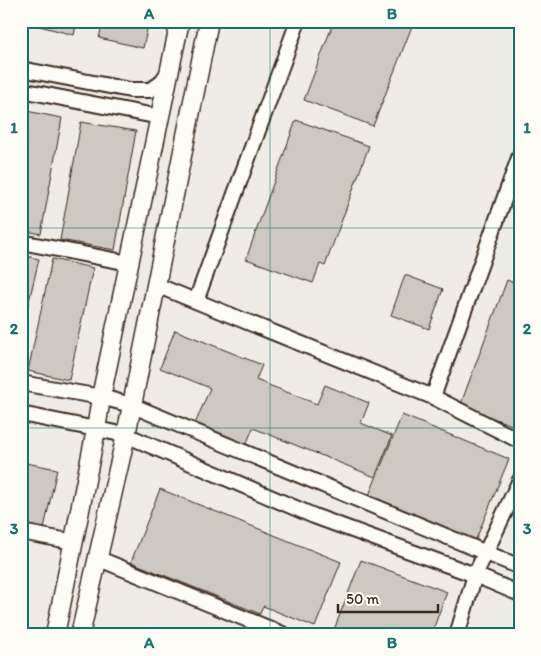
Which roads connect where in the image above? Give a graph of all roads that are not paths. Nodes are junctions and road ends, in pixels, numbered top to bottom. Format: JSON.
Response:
{"nodes":[{"id":1,"x":180,"y":21,"type":"edge"},
{"id":2,"x":209,"y":21,"type":"edge"},
{"id":3,"x":298,"y":21,"type":"edge"},
{"id":4,"x":170,"y":68,"type":"junction"},
{"id":5,"x":21,"y":69,"type":"edge"},
{"id":6,"x":21,"y":90,"type":"edge"},
{"id":7,"x":160,"y":117,"type":"junction"},
{"id":8,"x":520,"y":155,"type":"edge"},
{"id":9,"x":21,"y":242,"type":"edge"},
{"id":10,"x":129,"y":263,"type":"junction"},
{"id":11,"x":156,"y":285,"type":"junction"},
{"id":12,"x":196,"y":301,"type":"junction"},
{"id":13,"x":21,"y":383,"type":"edge"},
{"id":14,"x":101,"y":397,"type":"junction"},
{"id":15,"x":433,"y":397,"type":"junction"},
{"id":16,"x":131,"y":405,"type":"junction"},
{"id":17,"x":21,"y":414,"type":"edge"},
{"id":18,"x":96,"y":430,"type":"junction"},
{"id":19,"x":126,"y":435,"type":"junction"},
{"id":20,"x":520,"y":441,"type":"edge"},
{"id":21,"x":520,"y":480,"type":"edge"},
{"id":22,"x":21,"y":532,"type":"edge"},
{"id":23,"x":74,"y":542,"type":"junction"},
{"id":24,"x":486,"y":553,"type":"junction"},
{"id":25,"x":97,"y":558,"type":"junction"},
{"id":26,"x":520,"y":567,"type":"edge"},
{"id":27,"x":475,"y":576,"type":"junction"},
{"id":28,"x":520,"y":594,"type":"edge"},
{"id":29,"x":55,"y":635,"type":"edge"},
{"id":30,"x":80,"y":635,"type":"edge"},
{"id":31,"x":285,"y":635,"type":"edge"},
{"id":32,"x":457,"y":635,"type":"edge"}],
"edges":[{"from":1,"to":4,"type":"main road"},
{"from":2,"to":11,"type":"main road"},
{"from":3,"to":12,"type":"street"},
{"from":4,"to":5,"type":"street"},
{"from":4,"to":7,"type":"main road"},
{"from":6,"to":7,"type":"street"},
{"from":7,"to":10,"type":"main road"},
{"from":8,"to":15,"type":"street"},
{"from":9,"to":10,"type":"street"},
{"from":10,"to":14,"type":"main road"},
{"from":11,"to":12,"type":"street"},
{"from":11,"to":16,"type":"main road"},
{"from":12,"to":15,"type":"street"},
{"from":13,"to":14,"type":"street"},
{"from":14,"to":16,"type":"street"},
{"from":14,"to":18,"type":"main road"},
{"from":15,"to":20,"type":"street"},
{"from":16,"to":19,"type":"main road"},
{"from":16,"to":24,"type":"street"},
{"from":17,"to":18,"type":"street"},
{"from":18,"to":19,"type":"street"},
{"from":18,"to":23,"type":"main road"},
{"from":19,"to":25,"type":"main road"},
{"from":19,"to":27,"type":"street"},
{"from":21,"to":24,"type":"street"},
{"from":22,"to":23,"type":"street"},
{"from":23,"to":29,"type":"main road"},
{"from":24,"to":26,"type":"street"},
{"from":24,"to":27,"type":"street"},
{"from":25,"to":30,"type":"main road"},
{"from":25,"to":31,"type":"street"},
{"from":27,"to":28,"type":"street"},
{"from":27,"to":32,"type":"street"}]}
